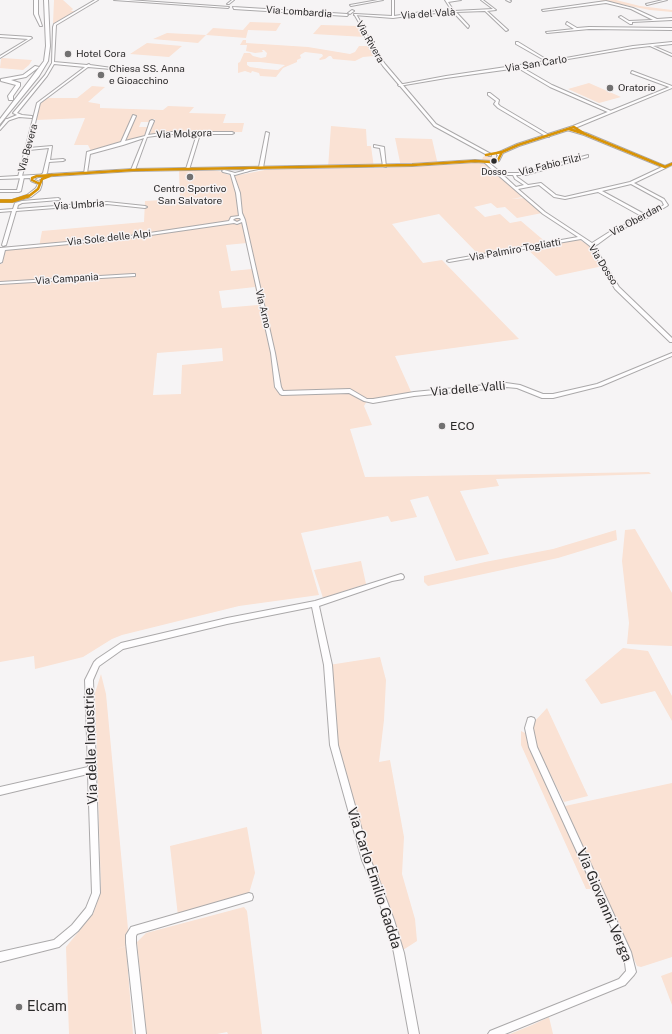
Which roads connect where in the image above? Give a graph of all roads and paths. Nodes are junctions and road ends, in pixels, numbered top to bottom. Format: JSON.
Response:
{"nodes":[{"id":1,"x":36,"y":0,"type":"edge"},
{"id":2,"x":41,"y":0,"type":"edge"},
{"id":3,"x":46,"y":0,"type":"edge"},
{"id":4,"x":97,"y":0,"type":"edge"},
{"id":5,"x":115,"y":0,"type":"edge"},
{"id":6,"x":349,"y":0,"type":"edge"},
{"id":7,"x":382,"y":0,"type":"edge"},
{"id":8,"x":393,"y":0,"type":"edge"},
{"id":9,"x":446,"y":0,"type":"edge"},
{"id":10,"x":460,"y":0,"type":"edge"},
{"id":11,"x":482,"y":0,"type":"edge"},
{"id":12,"x":666,"y":0,"type":"edge"},
{"id":13,"x":236,"y":2,"type":"edge"},
{"id":14,"x":647,"y":4,"type":"dead end"},
{"id":15,"x":351,"y":5,"type":"junction"},
{"id":16,"x":227,"y":6,"type":"junction"},
{"id":17,"x":538,"y":7,"type":"dead end"},
{"id":18,"x":234,"y":8,"type":"junction"},
{"id":19,"x":451,"y":8,"type":"junction"},
{"id":20,"x":260,"y":10,"type":"junction"},
{"id":21,"x":543,"y":10,"type":"junction"},
{"id":22,"x":52,"y":11,"type":"dead end"},
{"id":23,"x":486,"y":11,"type":"junction"},
{"id":24,"x":442,"y":12,"type":"junction"},
{"id":25,"x":454,"y":12,"type":"junction"},
{"id":26,"x":464,"y":12,"type":"junction"},
{"id":27,"x":434,"y":13,"type":"junction"},
{"id":28,"x":548,"y":13,"type":"dead end"},
{"id":29,"x":352,"y":14,"type":"junction"},
{"id":30,"x":489,"y":14,"type":"junction"},
{"id":31,"x":393,"y":17,"type":"junction"},
{"id":32,"x":620,"y":17,"type":"dead end"},
{"id":33,"x":437,"y":19,"type":"dead end"},
{"id":34,"x":672,"y":19,"type":"edge"},
{"id":35,"x":656,"y":20,"type":"junction"},
{"id":36,"x":628,"y":22,"type":"junction"},
{"id":37,"x":567,"y":23,"type":"dead end"},
{"id":38,"x":48,"y":24,"type":"junction"},
{"id":39,"x":41,"y":26,"type":"junction"},
{"id":40,"x":468,"y":27,"type":"dead end"},
{"id":41,"x":638,"y":28,"type":"junction"},
{"id":42,"x":576,"y":29,"type":"junction"},
{"id":43,"x":672,"y":29,"type":"edge"},
{"id":44,"x":507,"y":30,"type":"dead end"},
{"id":45,"x":547,"y":32,"type":"dead end"},
{"id":46,"x":41,"y":33,"type":"dead end"},
{"id":47,"x":0,"y":36,"type":"edge"},
{"id":48,"x":517,"y":43,"type":"dead end"},
{"id":49,"x":672,"y":43,"type":"edge"},
{"id":50,"x":42,"y":44,"type":"dead end"},
{"id":51,"x":649,"y":45,"type":"junction"},
{"id":52,"x":672,"y":55,"type":"edge"},
{"id":53,"x":0,"y":56,"type":"edge"},
{"id":54,"x":549,"y":62,"type":"junction"},
{"id":55,"x":52,"y":64,"type":"junction"},
{"id":56,"x":89,"y":65,"type":"junction"},
{"id":57,"x":37,"y":67,"type":"junction"},
{"id":58,"x":518,"y":67,"type":"junction"},
{"id":59,"x":110,"y":68,"type":"dead end"},
{"id":60,"x":632,"y":72,"type":"dead end"},
{"id":61,"x":1,"y":80,"type":"edge"},
{"id":62,"x":399,"y":85,"type":"junction"},
{"id":63,"x":671,"y":87,"type":"edge"},
{"id":64,"x":489,"y":94,"type":"dead end"},
{"id":65,"x":14,"y":100,"type":"junction"},
{"id":66,"x":4,"y":108,"type":"dead end"},
{"id":67,"x":610,"y":112,"type":"junction"},
{"id":68,"x":21,"y":115,"type":"junction"},
{"id":69,"x":134,"y":116,"type":"dead end"},
{"id":70,"x":35,"y":118,"type":"junction"},
{"id":71,"x":7,"y":120,"type":"junction"},
{"id":72,"x":152,"y":121,"type":"dead end"},
{"id":73,"x":0,"y":122,"type":"edge"},
{"id":74,"x":574,"y":127,"type":"junction"},
{"id":75,"x":0,"y":129,"type":"edge"},
{"id":76,"x":568,"y":129,"type":"junction"},
{"id":77,"x":199,"y":133,"type":"junction"},
{"id":78,"x":221,"y":133,"type":"junction"},
{"id":79,"x":232,"y":133,"type":"dead end"},
{"id":80,"x":267,"y":133,"type":"dead end"},
{"id":81,"x":586,"y":134,"type":"junction"},
{"id":82,"x":147,"y":136,"type":"junction"},
{"id":83,"x":548,"y":136,"type":"junction"},
{"id":84,"x":219,"y":140,"type":"dead end"},
{"id":85,"x":122,"y":144,"type":"junction"},
{"id":86,"x":375,"y":146,"type":"dead end"},
{"id":87,"x":27,"y":149,"type":"junction"},
{"id":88,"x":502,"y":152,"type":"junction"},
{"id":89,"x":486,"y":155,"type":"junction"},
{"id":90,"x":586,"y":156,"type":"dead end"},
{"id":91,"x":498,"y":158,"type":"junction"},
{"id":92,"x":63,"y":160,"type":"dead end"},
{"id":93,"x":48,"y":161,"type":"junction"},
{"id":94,"x":467,"y":161,"type":"junction"},
{"id":95,"x":485,"y":162,"type":"junction"},
{"id":96,"x":494,"y":165,"type":"junction"},
{"id":97,"x":385,"y":166,"type":"junction"},
{"id":98,"x":668,"y":166,"type":"edge"},
{"id":99,"x":279,"y":167,"type":"junction"},
{"id":100,"x":261,"y":168,"type":"junction"},
{"id":101,"x":188,"y":169,"type":"junction"},
{"id":102,"x":133,"y":170,"type":"junction"},
{"id":103,"x":230,"y":171,"type":"junction"},
{"id":104,"x":241,"y":171,"type":"junction"},
{"id":105,"x":85,"y":173,"type":"junction"},
{"id":106,"x":499,"y":174,"type":"junction"},
{"id":107,"x":514,"y":174,"type":"junction"},
{"id":108,"x":46,"y":176,"type":"junction"},
{"id":109,"x":22,"y":177,"type":"junction"},
{"id":110,"x":0,"y":178,"type":"edge"},
{"id":111,"x":34,"y":178,"type":"junction"},
{"id":112,"x":235,"y":183,"type":"junction"},
{"id":113,"x":631,"y":183,"type":"junction"},
{"id":114,"x":40,"y":184,"type":"junction"},
{"id":115,"x":527,"y":186,"type":"junction"},
{"id":116,"x":515,"y":188,"type":"junction"},
{"id":117,"x":598,"y":190,"type":"junction"},
{"id":118,"x":0,"y":192,"type":"edge"},
{"id":119,"x":29,"y":199,"type":"junction"},
{"id":120,"x":58,"y":199,"type":"dead end"},
{"id":121,"x":0,"y":201,"type":"edge"},
{"id":122,"x":145,"y":207,"type":"dead end"},
{"id":123,"x":13,"y":210,"type":"junction"},
{"id":124,"x":239,"y":210,"type":"junction"},
{"id":125,"x":0,"y":211,"type":"edge"},
{"id":126,"x":646,"y":217,"type":"junction"},
{"id":127,"x":234,"y":220,"type":"junction"},
{"id":128,"x":243,"y":221,"type":"junction"},
{"id":129,"x":582,"y":238,"type":"junction"},
{"id":130,"x":592,"y":245,"type":"junction"},
{"id":131,"x":2,"y":248,"type":"edge"},
{"id":132,"x":449,"y":261,"type":"dead end"},
{"id":133,"x":0,"y":262,"type":"edge"},
{"id":134,"x":133,"y":274,"type":"dead end"},
{"id":135,"x":0,"y":283,"type":"edge"},
{"id":136,"x":671,"y":340,"type":"edge"},
{"id":137,"x":672,"y":354,"type":"edge"},
{"id":138,"x":282,"y":392,"type":"joint"},
{"id":139,"x":393,"y":580,"type":"dead end"},
{"id":140,"x":315,"y":604,"type":"junction"},
{"id":141,"x":531,"y":720,"type":"dead end"},
{"id":142,"x":92,"y":770,"type":"junction"},
{"id":143,"x":0,"y":791,"type":"edge"},
{"id":144,"x":249,"y":897,"type":"dead end"},
{"id":145,"x":0,"y":957,"type":"edge"},
{"id":146,"x":141,"y":1034,"type":"edge"},
{"id":147,"x":414,"y":1034,"type":"edge"},
{"id":148,"x":493,"y":1034,"type":"edge"}],
"edges":[{"from":1,"to":39,"type":"highway"},
{"from":2,"to":39,"type":"highway"},
{"from":3,"to":38,"type":"highway"},
{"from":4,"to":55,"type":"street"},
{"from":5,"to":16,"type":"street"},
{"from":6,"to":15,"type":"street","name":"Via Rivera"},
{"from":7,"to":15,"type":"street"},
{"from":8,"to":31,"type":"street"},
{"from":9,"to":10,"type":"street"},
{"from":9,"to":19,"type":"street"},
{"from":11,"to":23,"type":"street","name":"Via del Valà"},
{"from":12,"to":14,"type":"street"},
{"from":13,"to":16,"type":"street"},
{"from":13,"to":18,"type":"street"},
{"from":13,"to":20,"type":"street","name":"Via Lombardia"},
{"from":15,"to":29,"type":"street","name":"Via Rivera"},
{"from":16,"to":18,"type":"street","name":"Via Lombardia"},
{"from":17,"to":21,"type":"street"},
{"from":18,"to":20,"type":"street","name":"Via Lombardia"},
{"from":19,"to":24,"type":"street"},
{"from":19,"to":25,"type":"street"},
{"from":20,"to":29,"type":"street","name":"Via Lombardia"},
{"from":21,"to":28,"type":"street"},
{"from":21,"to":35,"type":"street"},
{"from":22,"to":38,"type":"highway"},
{"from":23,"to":26,"type":"street","name":"Via del Valà"},
{"from":23,"to":30,"type":"street"},
{"from":24,"to":25,"type":"street","name":"Via del Valà"},
{"from":24,"to":27,"type":"street","name":"Via del Valà"},
{"from":25,"to":26,"type":"street","name":"Via del Valà"},
{"from":25,"to":40,"type":"street"},
{"from":26,"to":30,"type":"street"},
{"from":27,"to":31,"type":"street","name":"Via del Valà"},
{"from":27,"to":33,"type":"street"},
{"from":29,"to":31,"type":"street","name":"Via del Valà"},
{"from":29,"to":62,"type":"street","name":"Via Rivera"},
{"from":30,"to":44,"type":"street"},
{"from":32,"to":36,"type":"street"},
{"from":34,"to":35,"type":"street"},
{"from":35,"to":36,"type":"street"},
{"from":36,"to":41,"type":"street"},
{"from":37,"to":42,"type":"street"},
{"from":38,"to":65,"type":"highway"},
{"from":39,"to":46,"type":"highway"},
{"from":41,"to":42,"type":"street"},
{"from":41,"to":43,"type":"street"},
{"from":42,"to":45,"type":"street"},
{"from":47,"to":53,"type":"street"},
{"from":48,"to":54,"type":"street"},
{"from":49,"to":51,"type":"street","name":"Via San Carlo"},
{"from":50,"to":57,"type":"highway"},
{"from":51,"to":52,"type":"street"},
{"from":51,"to":54,"type":"street","name":"Via San Carlo"},
{"from":54,"to":58,"type":"street","name":"Via San Carlo"},
{"from":55,"to":56,"type":"street"},
{"from":55,"to":68,"type":"street","name":"Via Bevera"},
{"from":56,"to":59,"type":"street"},
{"from":56,"to":70,"type":"street","name":"Via Bevera"},
{"from":57,"to":61,"type":"highway"},
{"from":57,"to":65,"type":"highway"},
{"from":58,"to":62,"type":"street","name":"Via San Carlo"},
{"from":58,"to":67,"type":"street"},
{"from":60,"to":63,"type":"street"},
{"from":61,"to":65,"type":"highway"},
{"from":62,"to":89,"type":"street","name":"Via Rivera"},
{"from":63,"to":67,"type":"street"},
{"from":64,"to":83,"type":"street"},
{"from":65,"to":66,"type":"highway"},
{"from":65,"to":71,"type":"highway"},
{"from":65,"to":73,"type":"highway"},
{"from":67,"to":74,"type":"street"},
{"from":68,"to":70,"type":"street","name":"Via Bevera"},
{"from":68,"to":71,"type":"street"},
{"from":69,"to":85,"type":"street"},
{"from":70,"to":87,"type":"street","name":"Via Bevera"},
{"from":71,"to":75,"type":"street"},
{"from":72,"to":82,"type":"street","name":"Via Molgora"},
{"from":74,"to":76,"type":"street"},
{"from":74,"to":81,"type":"street"},
{"from":76,"to":81,"type":"street"},
{"from":76,"to":83,"type":"street"},
{"from":77,"to":78,"type":"street","name":"Via Molgora"},
{"from":77,"to":82,"type":"street","name":"Via Molgora"},
{"from":77,"to":101,"type":"street"},
{"from":78,"to":79,"type":"street","name":"Via Molgora"},
{"from":78,"to":84,"type":"street","name":"Via Molgora"},
{"from":80,"to":100,"type":"street"},
{"from":81,"to":98,"type":"street"},
{"from":82,"to":85,"type":"street","name":"Via Molgora"},
{"from":82,"to":102,"type":"street"},
{"from":83,"to":88,"type":"street"},
{"from":85,"to":105,"type":"street","name":"Via Molgora"},
{"from":86,"to":97,"type":"street"},
{"from":87,"to":93,"type":"street"},
{"from":87,"to":109,"type":"street","name":"Via Bevera"},
{"from":88,"to":89,"type":"street"},
{"from":88,"to":91,"type":"street"},
{"from":89,"to":91,"type":"street"},
{"from":89,"to":94,"type":"street"},
{"from":89,"to":95,"type":"street"},
{"from":90,"to":107,"type":"street","name":"Via Fabio Filzi"},
{"from":91,"to":96,"type":"street"},
{"from":92,"to":93,"type":"street"},
{"from":93,"to":108,"type":"street"},
{"from":94,"to":95,"type":"street"},
{"from":94,"to":97,"type":"street"},
{"from":95,"to":96,"type":"street"},
{"from":96,"to":106,"type":"street","name":"Via Dosso"},
{"from":97,"to":99,"type":"street"},
{"from":98,"to":113,"type":"street"},
{"from":99,"to":100,"type":"street"},
{"from":99,"to":104,"type":"street"},
{"from":100,"to":104,"type":"street"},
{"from":101,"to":102,"type":"street"},
{"from":101,"to":103,"type":"street"},
{"from":102,"to":105,"type":"street"},
{"from":103,"to":104,"type":"street"},
{"from":103,"to":112,"type":"street","name":"Via Arno"},
{"from":104,"to":112,"type":"street","name":"Via Arno"},
{"from":105,"to":108,"type":"street"},
{"from":106,"to":107,"type":"street","name":"Via Fabio Filzi"},
{"from":106,"to":116,"type":"street","name":"Via Dosso"},
{"from":107,"to":115,"type":"street","name":"Via Fabio Filzi"},
{"from":108,"to":111,"type":"street"},
{"from":108,"to":114,"type":"street"},
{"from":109,"to":110,"type":"street"},
{"from":109,"to":111,"type":"street"},
{"from":109,"to":118,"type":"street","name":"Via Bevera"},
{"from":111,"to":114,"type":"street"},
{"from":112,"to":124,"type":"street","name":"Via Arno"},
{"from":113,"to":117,"type":"street"},
{"from":113,"to":126,"type":"street","name":"Via Oberdan"},
{"from":114,"to":119,"type":"street"},
{"from":115,"to":116,"type":"street"},
{"from":115,"to":117,"type":"street"},
{"from":116,"to":129,"type":"street","name":"Via Dosso"},
{"from":117,"to":126,"type":"street"},
{"from":119,"to":120,"type":"street"},
{"from":119,"to":121,"type":"street"},
{"from":119,"to":123,"type":"street"},
{"from":122,"to":123,"type":"street","name":"Via Umbria"},
{"from":123,"to":125,"type":"street","name":"Via Umbria"},
{"from":123,"to":131,"type":"street"},
{"from":124,"to":127,"type":"street"},
{"from":124,"to":128,"type":"street","name":"Via Arno"},
{"from":126,"to":130,"type":"street","name":"Via Oberdan"},
{"from":127,"to":128,"type":"street"},
{"from":127,"to":128,"type":"street","name":"Via Sole delle Alpi"},
{"from":127,"to":131,"type":"street","name":"Via Sole delle Alpi"},
{"from":128,"to":138,"type":"street","name":"Via Arno"},
{"from":129,"to":130,"type":"street","name":"Via Dosso"},
{"from":129,"to":132,"type":"street","name":"Via Palmiro Togliatti"},
{"from":130,"to":136,"type":"street","name":"Via Dosso"},
{"from":131,"to":133,"type":"street"},
{"from":134,"to":135,"type":"street","name":"Via Campania"},
{"from":137,"to":138,"type":"street","name":"Via delle Valli"},
{"from":139,"to":140,"type":"street","name":"Via delle Industrie"},
{"from":140,"to":142,"type":"street","name":"Via delle Industrie"},
{"from":140,"to":147,"type":"street","name":"Via Carlo Emilio Gadda"},
{"from":141,"to":148,"type":"street","name":"Via Giovanni Verga"},
{"from":142,"to":143,"type":"street"},
{"from":142,"to":145,"type":"street","name":"Via delle Industrie"},
{"from":144,"to":146,"type":"street"}]}
